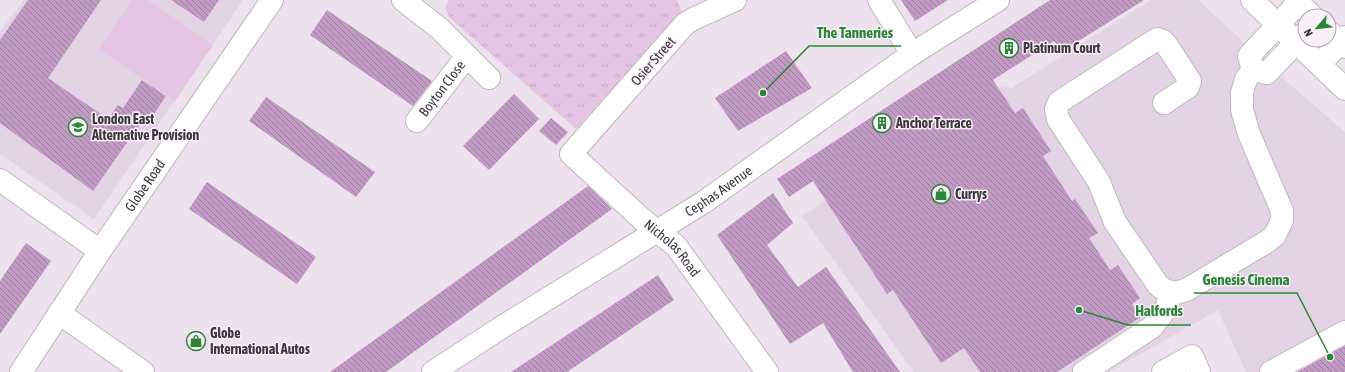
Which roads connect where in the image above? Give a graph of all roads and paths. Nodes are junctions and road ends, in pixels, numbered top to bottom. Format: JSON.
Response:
{"nodes":[{"id":1,"x":272,"y":0,"type":"edge"},
{"id":2,"x":403,"y":0,"type":"edge"},
{"id":3,"x":736,"y":0,"type":"edge"},
{"id":4,"x":879,"y":0,"type":"edge"},
{"id":5,"x":998,"y":0,"type":"edge"},
{"id":6,"x":1252,"y":0,"type":"edge"},
{"id":7,"x":426,"y":6,"type":"edge"},
{"id":8,"x":1302,"y":6,"type":"edge"},
{"id":9,"x":1279,"y":25,"type":"junction"},
{"id":10,"x":1297,"y":36,"type":"edge"},
{"id":11,"x":1340,"y":39,"type":"edge"},
{"id":12,"x":1297,"y":42,"type":"edge"},
{"id":13,"x":1308,"y":48,"type":"edge"},
{"id":14,"x":912,"y":54,"type":"junction"},
{"id":15,"x":466,"y":56,"type":"junction"},
{"id":16,"x":1320,"y":64,"type":"junction"},
{"id":17,"x":1253,"y":70,"type":"junction"},
{"id":18,"x":489,"y":78,"type":"dead end"},
{"id":19,"x":1344,"y":84,"type":"edge"},
{"id":20,"x":1164,"y":103,"type":"dead end"},
{"id":21,"x":417,"y":121,"type":"dead end"},
{"id":22,"x":583,"y":140,"type":"joint"},
{"id":23,"x":0,"y":180,"type":"edge"},
{"id":24,"x":658,"y":231,"type":"junction"},
{"id":25,"x":100,"y":251,"type":"junction"},
{"id":26,"x":1171,"y":293,"type":"junction"},
{"id":27,"x":59,"y":313,"type":"junction"},
{"id":28,"x":1345,"y":332,"type":"edge"},
{"id":29,"x":21,"y":372,"type":"edge"},
{"id":30,"x":143,"y":372,"type":"edge"},
{"id":31,"x":433,"y":372,"type":"edge"},
{"id":32,"x":766,"y":372,"type":"edge"},
{"id":33,"x":1084,"y":372,"type":"edge"},
{"id":34,"x":1163,"y":372,"type":"edge"},
{"id":35,"x":1199,"y":372,"type":"edge"},
{"id":36,"x":1271,"y":372,"type":"edge"}],
"edges":[{"from":1,"to":25,"type":"main road","name":"Globe Road"},
{"from":2,"to":7,"type":"main road","name":"Boyton Close"},
{"from":3,"to":22,"type":"main road","name":"Osier Street"},
{"from":4,"to":14,"type":"main road"},
{"from":5,"to":14,"type":"main road","name":"Cephas Avenue"},
{"from":6,"to":9,"type":"main road"},
{"from":7,"to":15,"type":"main road","name":"Boyton Close"},
{"from":8,"to":9,"type":"main road"},
{"from":9,"to":10,"type":"main road"},
{"from":9,"to":17,"type":"main road"},
{"from":11,"to":16,"type":"main road"},
{"from":12,"to":17,"type":"main road"},
{"from":13,"to":16,"type":"main road"},
{"from":14,"to":24,"type":"main road","name":"Cephas Avenue"},
{"from":15,"to":18,"type":"main road","name":"Boyton Close"},
{"from":15,"to":21,"type":"main road","name":"Boyton Close"},
{"from":16,"to":19,"type":"main road"},
{"from":17,"to":26,"type":"main road"},
{"from":20,"to":26,"type":"main road"},
{"from":22,"to":24,"type":"main road","name":"Nicholas Road"},
{"from":23,"to":25,"type":"main road"},
{"from":24,"to":31,"type":"main road","name":"Cephas Avenue"},
{"from":24,"to":32,"type":"main road","name":"Nicholas Road"},
{"from":25,"to":27,"type":"main road","name":"Globe Road"},
{"from":26,"to":33,"type":"main road"},
{"from":27,"to":29,"type":"main road","name":"Globe Road"},
{"from":27,"to":30,"type":"main road"},
{"from":28,"to":36,"type":"main road"},
{"from":34,"to":35,"type":"main road"}]}
